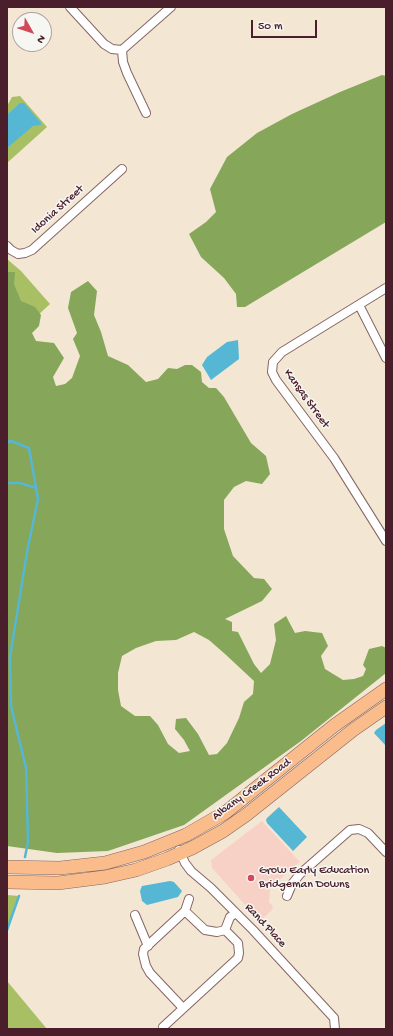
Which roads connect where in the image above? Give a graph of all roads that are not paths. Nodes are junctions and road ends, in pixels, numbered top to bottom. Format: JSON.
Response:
{"nodes":[{"id":1,"x":70,"y":7,"type":"edge"},
{"id":2,"x":171,"y":7,"type":"edge"},
{"id":3,"x":122,"y":50,"type":"junction"},
{"id":4,"x":146,"y":113,"type":"dead end"},
{"id":5,"x":122,"y":169,"type":"dead end"},
{"id":6,"x":7,"y":246,"type":"edge"},
{"id":7,"x":386,"y":288,"type":"edge"},
{"id":8,"x":359,"y":305,"type":"junction"},
{"id":9,"x":386,"y":358,"type":"edge"},
{"id":10,"x":386,"y":542,"type":"edge"},
{"id":11,"x":386,"y":689,"type":"edge"},
{"id":12,"x":386,"y":708,"type":"edge"},
{"id":13,"x":175,"y":840,"type":"junction"},
{"id":14,"x":386,"y":852,"type":"edge"},
{"id":15,"x":181,"y":854,"type":"junction"},
{"id":16,"x":7,"y":867,"type":"edge"},
{"id":17,"x":7,"y":882,"type":"edge"},
{"id":18,"x":287,"y":896,"type":"dead end"},
{"id":19,"x":189,"y":899,"type":"dead end"},
{"id":20,"x":185,"y":911,"type":"junction"},
{"id":21,"x":236,"y":913,"type":"junction"},
{"id":22,"x":135,"y":915,"type":"dead end"},
{"id":23,"x":225,"y":930,"type":"junction"},
{"id":24,"x":148,"y":946,"type":"junction"},
{"id":25,"x":182,"y":1008,"type":"junction"},
{"id":26,"x":163,"y":1027,"type":"dead end"},
{"id":27,"x":335,"y":1029,"type":"edge"}],
"edges":[{"from":1,"to":3,"type":"street"},
{"from":2,"to":3,"type":"street"},
{"from":3,"to":4,"type":"street"},
{"from":5,"to":6,"type":"street","name":"Idonia Street"},
{"from":7,"to":8,"type":"street","name":"Kansas Street"},
{"from":8,"to":9,"type":"street"},
{"from":8,"to":10,"type":"street","name":"Kansas Street"},
{"from":11,"to":13,"type":"main road","name":"Albany Creek Road"},
{"from":12,"to":15,"type":"main road","name":"Albany Creek Road"},
{"from":13,"to":15,"type":"street","name":"Rand Place"},
{"from":13,"to":16,"type":"main road","name":"Albany Creek Road"},
{"from":14,"to":18,"type":"street"},
{"from":15,"to":17,"type":"main road","name":"Albany Creek Road"},
{"from":15,"to":21,"type":"street","name":"Rand Place"},
{"from":19,"to":20,"type":"street"},
{"from":20,"to":23,"type":"street"},
{"from":20,"to":24,"type":"street"},
{"from":21,"to":23,"type":"street"},
{"from":21,"to":27,"type":"street","name":"Rand Place"},
{"from":22,"to":24,"type":"street"},
{"from":23,"to":25,"type":"street"},
{"from":24,"to":25,"type":"street"},
{"from":25,"to":26,"type":"street"}]}
